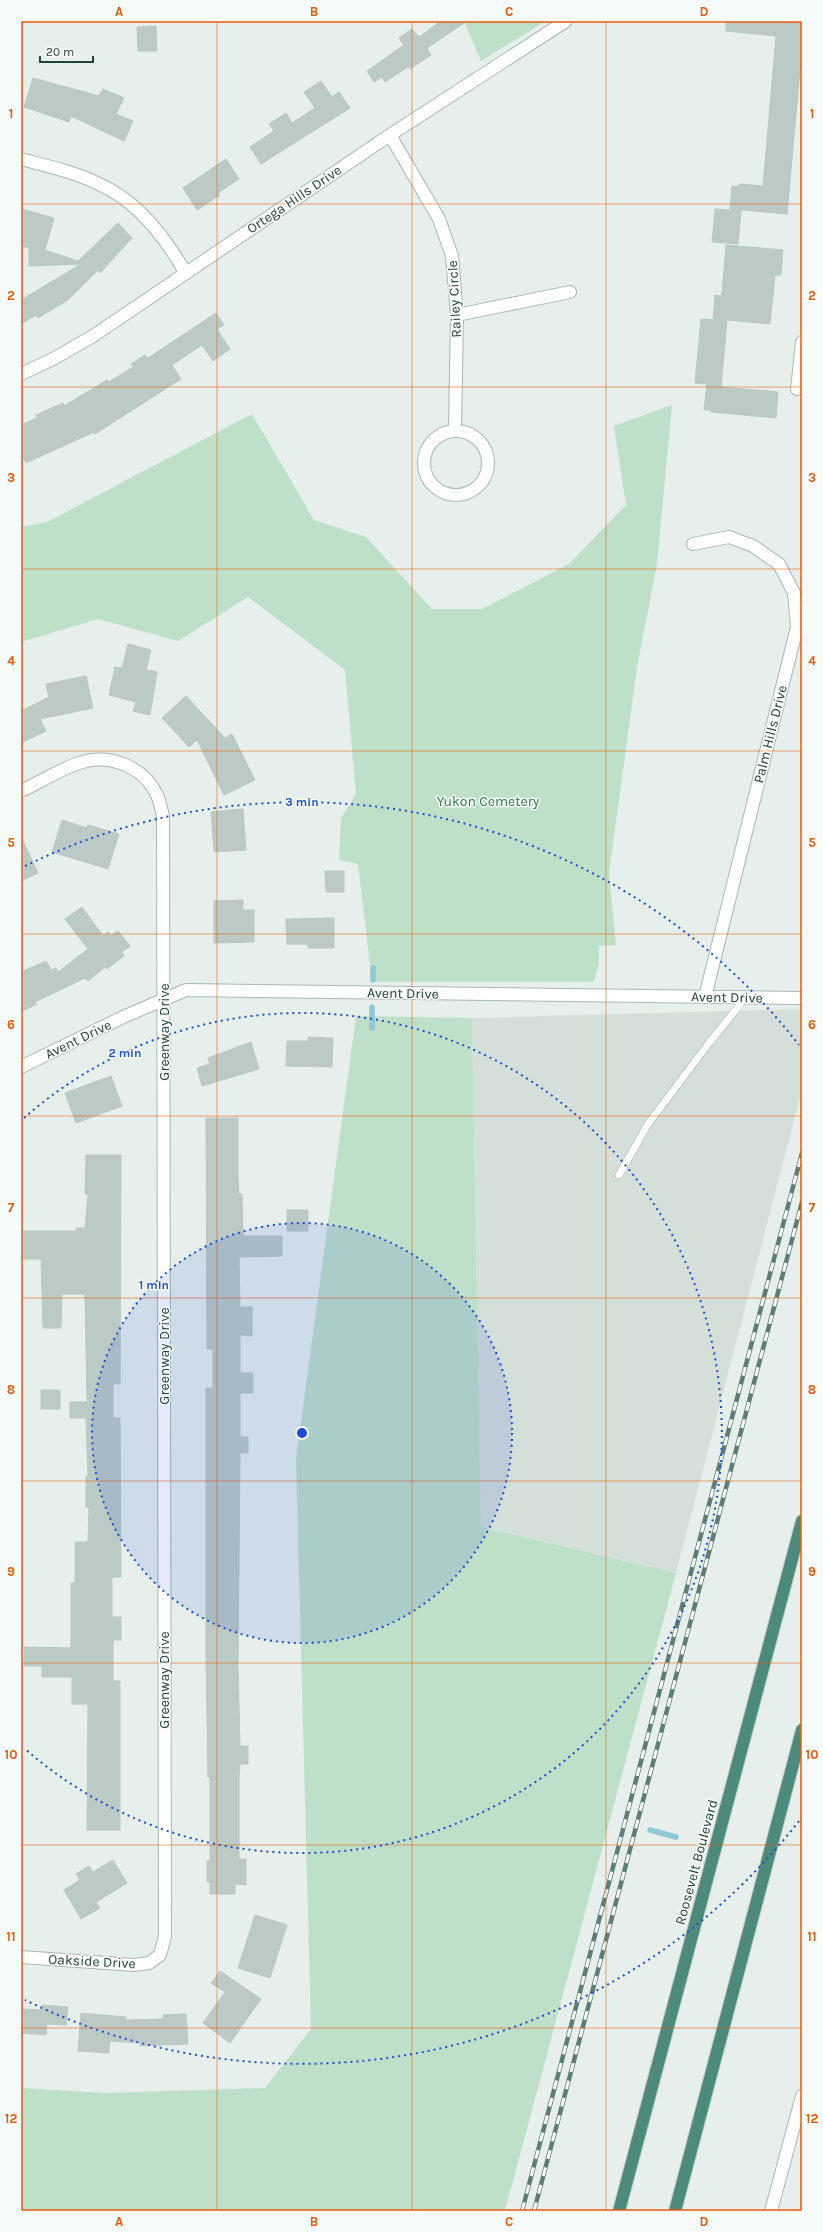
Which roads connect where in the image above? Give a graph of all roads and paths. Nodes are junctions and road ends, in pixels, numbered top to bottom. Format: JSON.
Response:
{"nodes":[{"id":1,"x":566,"y":21,"type":"edge"},
{"id":2,"x":390,"y":135,"type":"junction"},
{"id":3,"x":21,"y":159,"type":"edge"},
{"id":4,"x":185,"y":272,"type":"junction"},
{"id":5,"x":570,"y":292,"type":"dead end"},
{"id":6,"x":456,"y":315,"type":"junction"},
{"id":7,"x":802,"y":342,"type":"edge"},
{"id":8,"x":21,"y":374,"type":"edge"},
{"id":9,"x":797,"y":389,"type":"dead end"},
{"id":10,"x":455,"y":430,"type":"junction"},
{"id":11,"x":693,"y":544,"type":"dead end"},
{"id":12,"x":21,"y":791,"type":"edge"},
{"id":13,"x":704,"y":997,"type":"junction"},
{"id":14,"x":746,"y":997,"type":"junction"},
{"id":15,"x":802,"y":998,"type":"edge"},
{"id":16,"x":164,"y":999,"type":"junction"},
{"id":17,"x":21,"y":1067,"type":"edge"},
{"id":18,"x":619,"y":1175,"type":"dead end"},
{"id":19,"x":802,"y":1521,"type":"edge"},
{"id":20,"x":802,"y":1730,"type":"edge"},
{"id":21,"x":160,"y":1955,"type":"joint"},
{"id":22,"x":21,"y":1957,"type":"edge"},
{"id":23,"x":802,"y":2096,"type":"edge"},
{"id":24,"x":619,"y":2211,"type":"edge"},
{"id":25,"x":675,"y":2211,"type":"edge"},
{"id":26,"x":771,"y":2211,"type":"edge"}],
"edges":[{"from":1,"to":2,"type":"street","name":"Ortega Hills Drive"},
{"from":2,"to":4,"type":"street","name":"Ortega Hills Drive"},
{"from":2,"to":6,"type":"street","name":"Railey Circle"},
{"from":3,"to":4,"type":"street"},
{"from":4,"to":8,"type":"street","name":"Ortega Hills Drive"},
{"from":5,"to":6,"type":"street"},
{"from":6,"to":10,"type":"street","name":"Railey Circle"},
{"from":7,"to":9,"type":"street"},
{"from":10,"to":10,"type":"street"},
{"from":11,"to":13,"type":"street","name":"Palm Hills Drive"},
{"from":12,"to":16,"type":"street","name":"Greenway Drive"},
{"from":13,"to":14,"type":"street","name":"Avent Drive"},
{"from":13,"to":16,"type":"street","name":"Avent Drive"},
{"from":14,"to":15,"type":"street","name":"Avent Drive"},
{"from":14,"to":18,"type":"lane"},
{"from":16,"to":17,"type":"street","name":"Avent Drive"},
{"from":16,"to":21,"type":"street","name":"Greenway Drive"},
{"from":19,"to":24,"type":"highway","name":"Roosevelt Boulevard"},
{"from":20,"to":25,"type":"highway"},
{"from":21,"to":22,"type":"street","name":"Oakside Drive"},
{"from":23,"to":26,"type":"street"}]}
